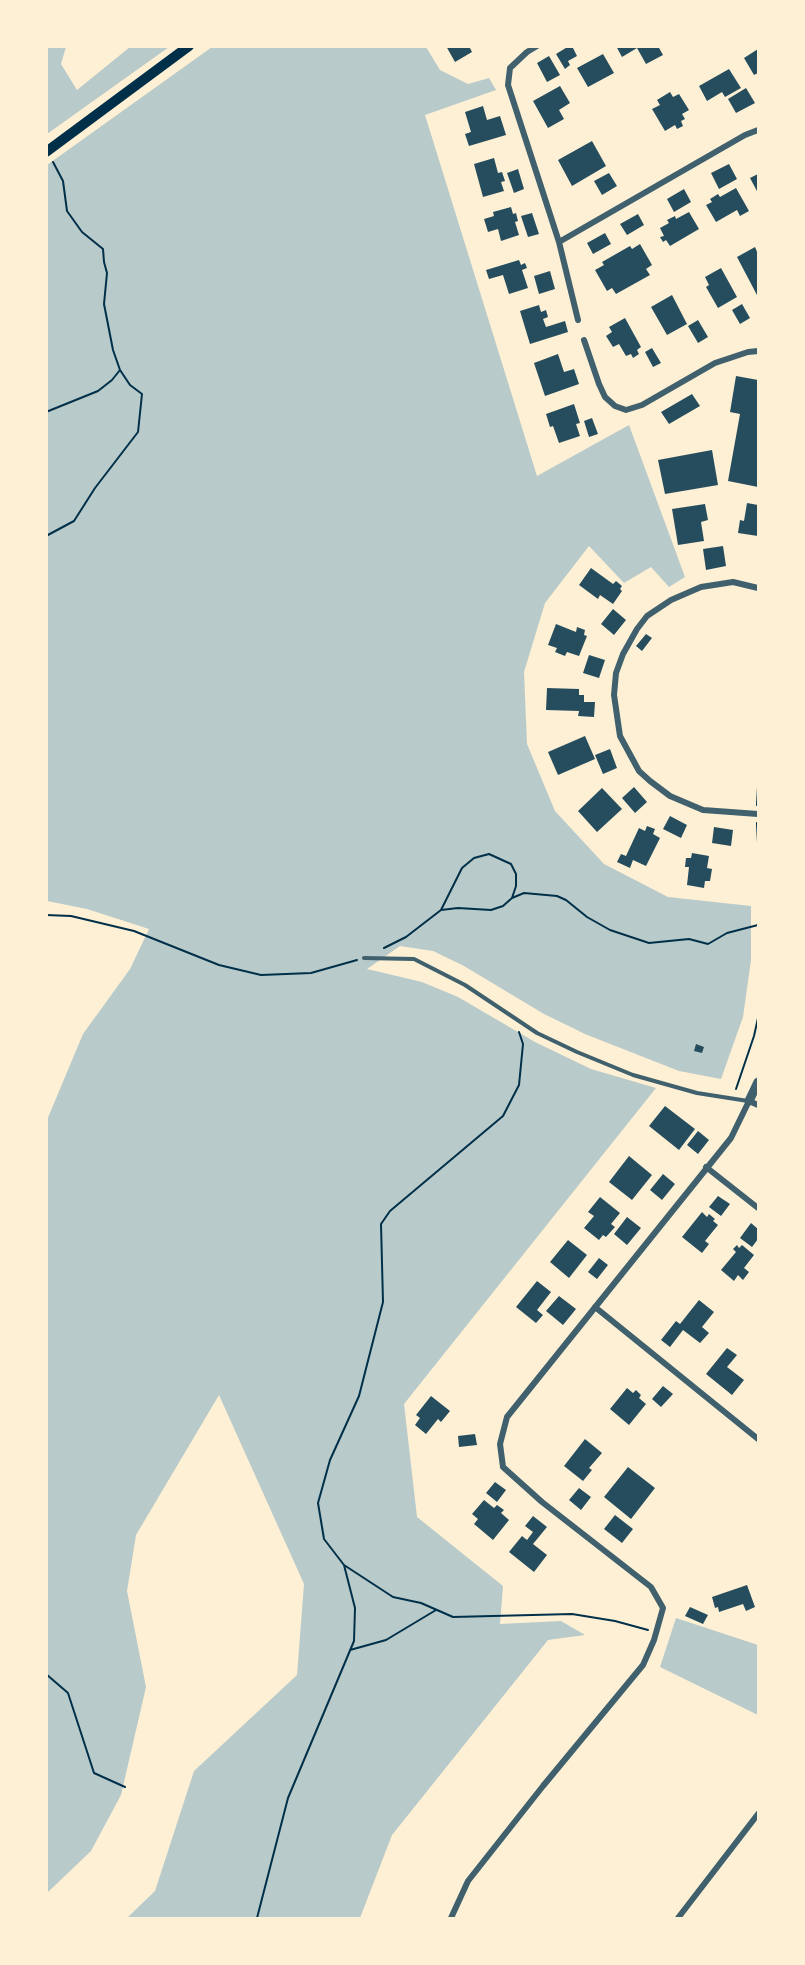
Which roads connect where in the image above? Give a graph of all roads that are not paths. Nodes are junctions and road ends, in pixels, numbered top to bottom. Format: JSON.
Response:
{"nodes":[{"id":1,"x":189,"y":46,"type":"edge"},
{"id":2,"x":537,"y":46,"type":"edge"},
{"id":3,"x":759,"y":130,"type":"edge"},
{"id":4,"x":47,"y":152,"type":"edge"},
{"id":5,"x":559,"y":242,"type":"junction"},
{"id":6,"x":579,"y":320,"type":"dead end"},
{"id":7,"x":584,"y":340,"type":"dead end"},
{"id":8,"x":759,"y":351,"type":"edge"},
{"id":9,"x":759,"y":588,"type":"edge"},
{"id":10,"x":759,"y":814,"type":"edge"},
{"id":11,"x":364,"y":958,"type":"road end"},
{"id":12,"x":759,"y":1082,"type":"edge"},
{"id":13,"x":748,"y":1101,"type":"junction"},
{"id":14,"x":759,"y":1105,"type":"edge"},
{"id":15,"x":706,"y":1167,"type":"junction"},
{"id":16,"x":759,"y":1208,"type":"edge"},
{"id":17,"x":595,"y":1307,"type":"junction"},
{"id":18,"x":759,"y":1439,"type":"edge"},
{"id":19,"x":759,"y":1814,"type":"edge"},
{"id":20,"x":451,"y":1918,"type":"edge"},
{"id":21,"x":678,"y":1918,"type":"edge"}],
"edges":[{"from":1,"to":4,"type":"main road"},
{"from":2,"to":5,"type":"street"},
{"from":3,"to":5,"type":"street"},
{"from":5,"to":6,"type":"street"},
{"from":7,"to":8,"type":"street"},
{"from":9,"to":10,"type":"street"},
{"from":11,"to":13,"type":"lane"},
{"from":12,"to":13,"type":"street"},
{"from":13,"to":14,"type":"street"},
{"from":13,"to":15,"type":"street"},
{"from":15,"to":16,"type":"street"},
{"from":15,"to":17,"type":"street"},
{"from":17,"to":18,"type":"street"},
{"from":17,"to":20,"type":"street"},
{"from":19,"to":21,"type":"street"}]}
